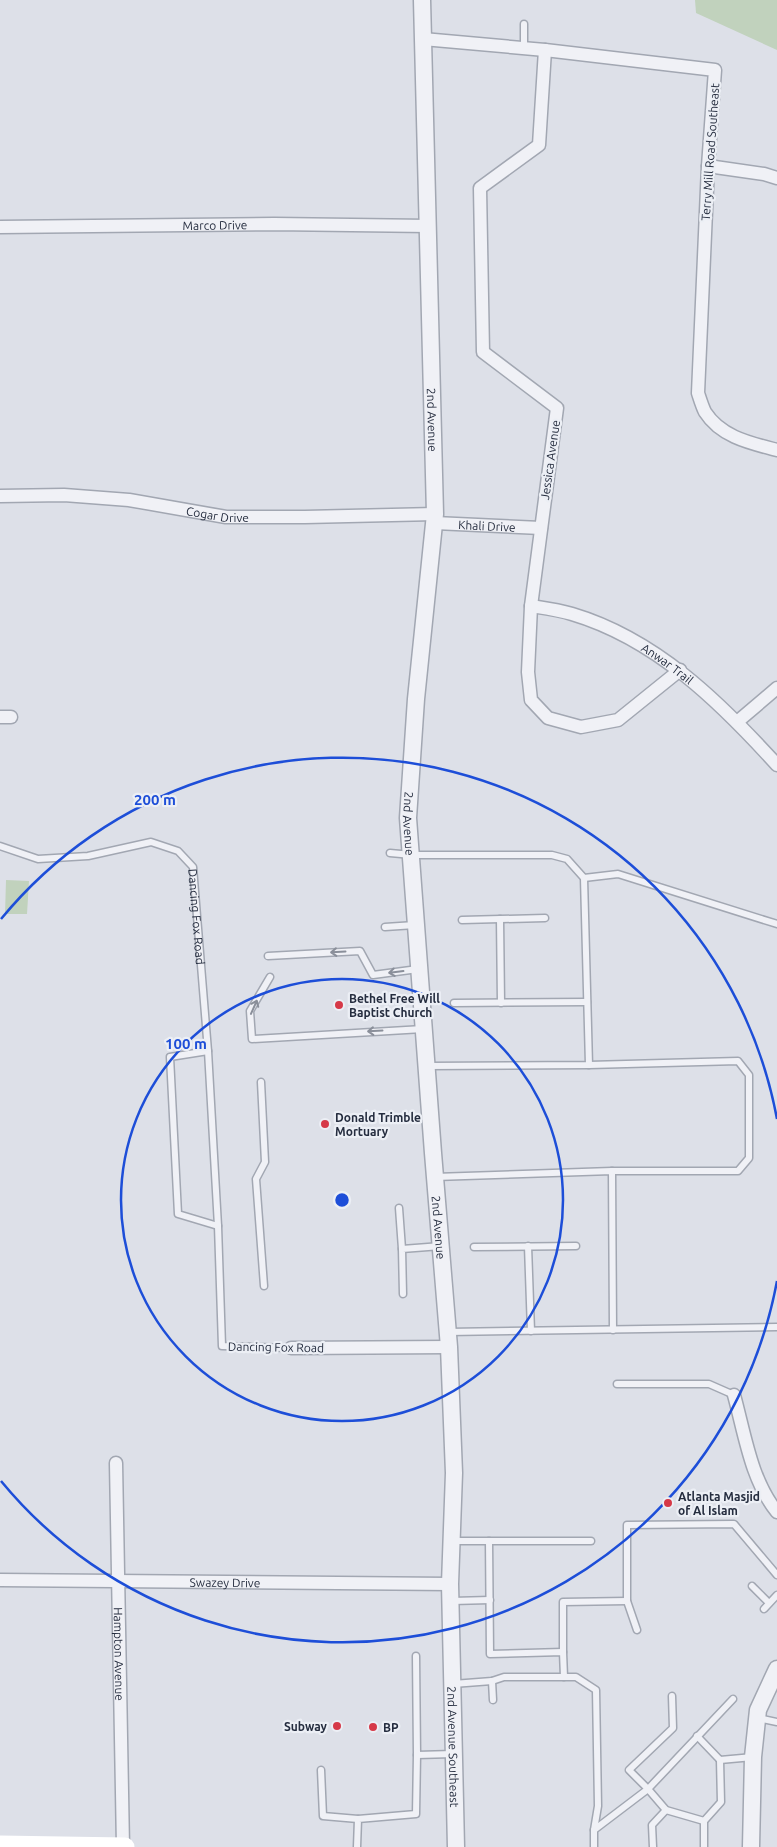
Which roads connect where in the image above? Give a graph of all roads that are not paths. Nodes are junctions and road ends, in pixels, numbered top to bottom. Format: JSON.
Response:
{"nodes":[{"id":1,"x":422,"y":0,"type":"edge"},
{"id":2,"x":524,"y":24,"type":"dead end"},
{"id":3,"x":423,"y":39,"type":"junction"},
{"id":4,"x":524,"y":48,"type":"junction"},
{"id":5,"x":546,"y":50,"type":"junction"},
{"id":6,"x":708,"y":166,"type":"junction"},
{"id":7,"x":777,"y":178,"type":"edge"},
{"id":8,"x":429,"y":226,"type":"junction"},
{"id":9,"x":0,"y":227,"type":"edge"},
{"id":10,"x":777,"y":450,"type":"edge"},
{"id":11,"x":0,"y":496,"type":"edge"},
{"id":12,"x":435,"y":518,"type":"junction"},
{"id":13,"x":541,"y":528,"type":"junction"},
{"id":14,"x":531,"y":606,"type":"junction"},
{"id":15,"x":680,"y":670,"type":"junction"},
{"id":16,"x":777,"y":688,"type":"edge"},
{"id":17,"x":737,"y":722,"type":"junction"},
{"id":18,"x":777,"y":765,"type":"edge"},
{"id":19,"x":0,"y":846,"type":"edge"},
{"id":20,"x":390,"y":853,"type":"dead end"},
{"id":21,"x":412,"y":855,"type":"junction"},
{"id":22,"x":584,"y":878,"type":"junction"},
{"id":23,"x":545,"y":918,"type":"dead end"},
{"id":24,"x":500,"y":919,"type":"junction"},
{"id":25,"x":462,"y":920,"type":"dead end"},
{"id":26,"x":777,"y":924,"type":"edge"},
{"id":27,"x":416,"y":925,"type":"junction"},
{"id":28,"x":385,"y":926,"type":"dead end"},
{"id":29,"x":268,"y":956,"type":"dead end"},
{"id":30,"x":420,"y":969,"type":"junction"},
{"id":31,"x":270,"y":977,"type":"dead end"},
{"id":32,"x":501,"y":1002,"type":"junction"},
{"id":33,"x":587,"y":1002,"type":"junction"},
{"id":34,"x":454,"y":1003,"type":"dead end"},
{"id":35,"x":424,"y":1029,"type":"junction"},
{"id":36,"x":208,"y":1051,"type":"junction"},
{"id":37,"x":590,"y":1064,"type":"junction"},
{"id":38,"x":426,"y":1066,"type":"junction"},
{"id":39,"x":261,"y":1082,"type":"dead end"},
{"id":40,"x":612,"y":1171,"type":"junction"},
{"id":41,"x":435,"y":1177,"type":"junction"},
{"id":42,"x":399,"y":1208,"type":"dead end"},
{"id":43,"x":218,"y":1226,"type":"junction"},
{"id":44,"x":440,"y":1246,"type":"junction"},
{"id":45,"x":528,"y":1246,"type":"junction"},
{"id":46,"x":576,"y":1246,"type":"dead end"},
{"id":47,"x":474,"y":1247,"type":"dead end"},
{"id":48,"x":402,"y":1249,"type":"junction"},
{"id":49,"x":264,"y":1286,"type":"dead end"},
{"id":50,"x":403,"y":1294,"type":"dead end"},
{"id":51,"x":777,"y":1327,"type":"edge"},
{"id":52,"x":613,"y":1330,"type":"junction"},
{"id":53,"x":531,"y":1331,"type":"junction"},
{"id":54,"x":448,"y":1340,"type":"junction"},
{"id":55,"x":291,"y":1348,"type":"joint"},
{"id":56,"x":617,"y":1384,"type":"dead end"},
{"id":57,"x":734,"y":1395,"type":"joint"},
{"id":58,"x":116,"y":1463,"type":"dead end"},
{"id":59,"x":777,"y":1512,"type":"edge"},
{"id":60,"x":452,"y":1541,"type":"junction"},
{"id":61,"x":489,"y":1541,"type":"junction"},
{"id":62,"x":591,"y":1541,"type":"dead end"},
{"id":63,"x":777,"y":1575,"type":"edge"},
{"id":64,"x":0,"y":1580,"type":"edge"},
{"id":65,"x":118,"y":1581,"type":"junction"},
{"id":66,"x":450,"y":1584,"type":"junction"},
{"id":67,"x":752,"y":1586,"type":"dead end"},
{"id":68,"x":777,"y":1595,"type":"edge"},
{"id":69,"x":490,"y":1600,"type":"junction"},
{"id":70,"x":451,"y":1601,"type":"junction"},
{"id":71,"x":627,"y":1601,"type":"junction"},
{"id":72,"x":769,"y":1603,"type":"junction"},
{"id":73,"x":764,"y":1609,"type":"dead end"},
{"id":74,"x":637,"y":1630,"type":"dead end"},
{"id":75,"x":452,"y":1647,"type":"joint"},
{"id":76,"x":563,"y":1652,"type":"junction"},
{"id":77,"x":416,"y":1656,"type":"dead end"},
{"id":78,"x":777,"y":1669,"type":"edge"},
{"id":79,"x":564,"y":1677,"type":"junction"},
{"id":80,"x":492,"y":1681,"type":"junction"},
{"id":81,"x":453,"y":1684,"type":"junction"},
{"id":82,"x":773,"y":1686,"type":"edge"},
{"id":83,"x":672,"y":1696,"type":"dead end"},
{"id":84,"x":732,"y":1699,"type":"dead end"},
{"id":85,"x":492,"y":1700,"type":"dead end"},
{"id":86,"x":757,"y":1718,"type":"junction"},
{"id":87,"x":777,"y":1722,"type":"edge"},
{"id":88,"x":697,"y":1736,"type":"junction"},
{"id":89,"x":417,"y":1754,"type":"junction"},
{"id":90,"x":454,"y":1754,"type":"junction"},
{"id":91,"x":753,"y":1757,"type":"junction"},
{"id":92,"x":720,"y":1760,"type":"junction"},
{"id":93,"x":321,"y":1770,"type":"dead end"},
{"id":94,"x":648,"y":1788,"type":"junction"},
{"id":95,"x":666,"y":1810,"type":"junction"},
{"id":96,"x":358,"y":1819,"type":"junction"},
{"id":97,"x":704,"y":1821,"type":"junction"},
{"id":98,"x":594,"y":1830,"type":"junction"},
{"id":99,"x":0,"y":1845,"type":"edge"},
{"id":100,"x":69,"y":1847,"type":"edge"},
{"id":101,"x":124,"y":1847,"type":"edge"},
{"id":102,"x":357,"y":1847,"type":"edge"},
{"id":103,"x":456,"y":1847,"type":"edge"},
{"id":104,"x":594,"y":1847,"type":"edge"},
{"id":105,"x":653,"y":1847,"type":"edge"},
{"id":106,"x":704,"y":1847,"type":"edge"},
{"id":107,"x":751,"y":1847,"type":"edge"}],
"edges":[{"from":1,"to":3,"type":"street","name":"2nd Avenue"},
{"from":2,"to":4,"type":"lane"},
{"from":3,"to":4,"type":"street","name":"Terry Mill Road Southeast"},
{"from":3,"to":8,"type":"street","name":"2nd Avenue"},
{"from":4,"to":5,"type":"street","name":"Terry Mill Road Southeast"},
{"from":5,"to":6,"type":"street","name":"Terry Mill Road Southeast"},
{"from":5,"to":13,"type":"street","name":"Jessica Avenue"},
{"from":6,"to":7,"type":"street"},
{"from":6,"to":10,"type":"street","name":"Terry Mill Road Southeast"},
{"from":8,"to":9,"type":"street","name":"Marco Drive"},
{"from":8,"to":12,"type":"street","name":"2nd Avenue"},
{"from":11,"to":12,"type":"street","name":"Cogar Drive"},
{"from":12,"to":13,"type":"street","name":"Khali Drive"},
{"from":12,"to":21,"type":"street","name":"2nd Avenue"},
{"from":13,"to":14,"type":"street","name":"Jessica Avenue"},
{"from":14,"to":15,"type":"street","name":"Anwar Trail"},
{"from":14,"to":15,"type":"street","name":"Jessica Avenue"},
{"from":15,"to":17,"type":"street","name":"Anwar Trail"},
{"from":16,"to":17,"type":"street"},
{"from":17,"to":18,"type":"street","name":"Anwar Trail"},
{"from":19,"to":36,"type":"lane","name":"Dancing Fox Road"},
{"from":20,"to":21,"type":"lane"},
{"from":21,"to":22,"type":"lane"},
{"from":21,"to":27,"type":"street","name":"2nd Avenue"},
{"from":22,"to":26,"type":"lane"},
{"from":22,"to":33,"type":"lane"},
{"from":23,"to":24,"type":"lane"},
{"from":24,"to":25,"type":"lane"},
{"from":24,"to":32,"type":"lane"},
{"from":27,"to":28,"type":"lane"},
{"from":27,"to":30,"type":"street","name":"2nd Avenue"},
{"from":30,"to":29,"type":"lane","one_way":true},
{"from":30,"to":35,"type":"street","name":"2nd Avenue"},
{"from":35,"to":31,"type":"lane","one_way":true},
{"from":32,"to":33,"type":"lane"},
{"from":32,"to":34,"type":"lane"},
{"from":33,"to":37,"type":"lane"},
{"from":35,"to":38,"type":"street","name":"2nd Avenue"},
{"from":36,"to":43,"type":"lane","name":"Dancing Fox Road"},
{"from":36,"to":43,"type":"lane"},
{"from":37,"to":38,"type":"lane"},
{"from":37,"to":40,"type":"lane"},
{"from":38,"to":41,"type":"street","name":"2nd Avenue"},
{"from":39,"to":49,"type":"lane"},
{"from":40,"to":41,"type":"lane"},
{"from":40,"to":52,"type":"lane"},
{"from":41,"to":44,"type":"street","name":"2nd Avenue"},
{"from":42,"to":48,"type":"lane"},
{"from":43,"to":55,"type":"lane","name":"Dancing Fox Road"},
{"from":44,"to":48,"type":"lane"},
{"from":44,"to":54,"type":"street","name":"2nd Avenue"},
{"from":45,"to":46,"type":"lane"},
{"from":45,"to":47,"type":"lane"},
{"from":45,"to":53,"type":"lane"},
{"from":48,"to":50,"type":"lane"},
{"from":51,"to":52,"type":"lane"},
{"from":52,"to":53,"type":"lane"},
{"from":53,"to":54,"type":"lane"},
{"from":54,"to":55,"type":"street","name":"Dancing Fox Road"},
{"from":54,"to":60,"type":"street","name":"2nd Avenue"},
{"from":56,"to":57,"type":"lane"},
{"from":57,"to":59,"type":"street"},
{"from":58,"to":65,"type":"street","name":"Hampton Avenue"},
{"from":60,"to":61,"type":"lane"},
{"from":60,"to":66,"type":"street","name":"2nd Avenue"},
{"from":61,"to":62,"type":"lane"},
{"from":61,"to":69,"type":"lane"},
{"from":63,"to":71,"type":"lane"},
{"from":64,"to":65,"type":"street","name":"Swazey Drive"},
{"from":65,"to":66,"type":"street","name":"Swazey Drive"},
{"from":65,"to":101,"type":"street","name":"Hampton Avenue"},
{"from":66,"to":70,"type":"street","name":"2nd Avenue"},
{"from":67,"to":72,"type":"lane"},
{"from":68,"to":72,"type":"lane"},
{"from":69,"to":70,"type":"lane"},
{"from":69,"to":76,"type":"lane"},
{"from":70,"to":75,"type":"street","name":"2nd Avenue"},
{"from":71,"to":74,"type":"lane"},
{"from":71,"to":76,"type":"lane"},
{"from":72,"to":73,"type":"lane"},
{"from":75,"to":81,"type":"street","name":"2nd Avenue Southeast"},
{"from":76,"to":79,"type":"lane"},
{"from":77,"to":89,"type":"lane"},
{"from":78,"to":82,"type":"street"},
{"from":79,"to":80,"type":"lane"},
{"from":79,"to":98,"type":"lane"},
{"from":80,"to":81,"type":"lane"},
{"from":80,"to":85,"type":"lane"},
{"from":81,"to":90,"type":"street","name":"2nd Avenue Southeast"},
{"from":82,"to":86,"type":"street"},
{"from":83,"to":94,"type":"lane"},
{"from":84,"to":88,"type":"lane"},
{"from":86,"to":87,"type":"lane"},
{"from":86,"to":91,"type":"street"},
{"from":88,"to":92,"type":"lane"},
{"from":88,"to":94,"type":"lane"},
{"from":89,"to":90,"type":"lane"},
{"from":89,"to":96,"type":"lane"},
{"from":90,"to":103,"type":"street","name":"2nd Avenue Southeast"},
{"from":91,"to":92,"type":"lane"},
{"from":91,"to":107,"type":"street"},
{"from":92,"to":97,"type":"lane"},
{"from":93,"to":96,"type":"lane"},
{"from":94,"to":95,"type":"lane"},
{"from":94,"to":98,"type":"lane"},
{"from":95,"to":97,"type":"lane"},
{"from":95,"to":105,"type":"lane"},
{"from":96,"to":102,"type":"lane"},
{"from":97,"to":106,"type":"lane"},
{"from":98,"to":104,"type":"lane"},
{"from":99,"to":100,"type":"main road"},
{"from":100,"to":101,"type":"main road"}]}
